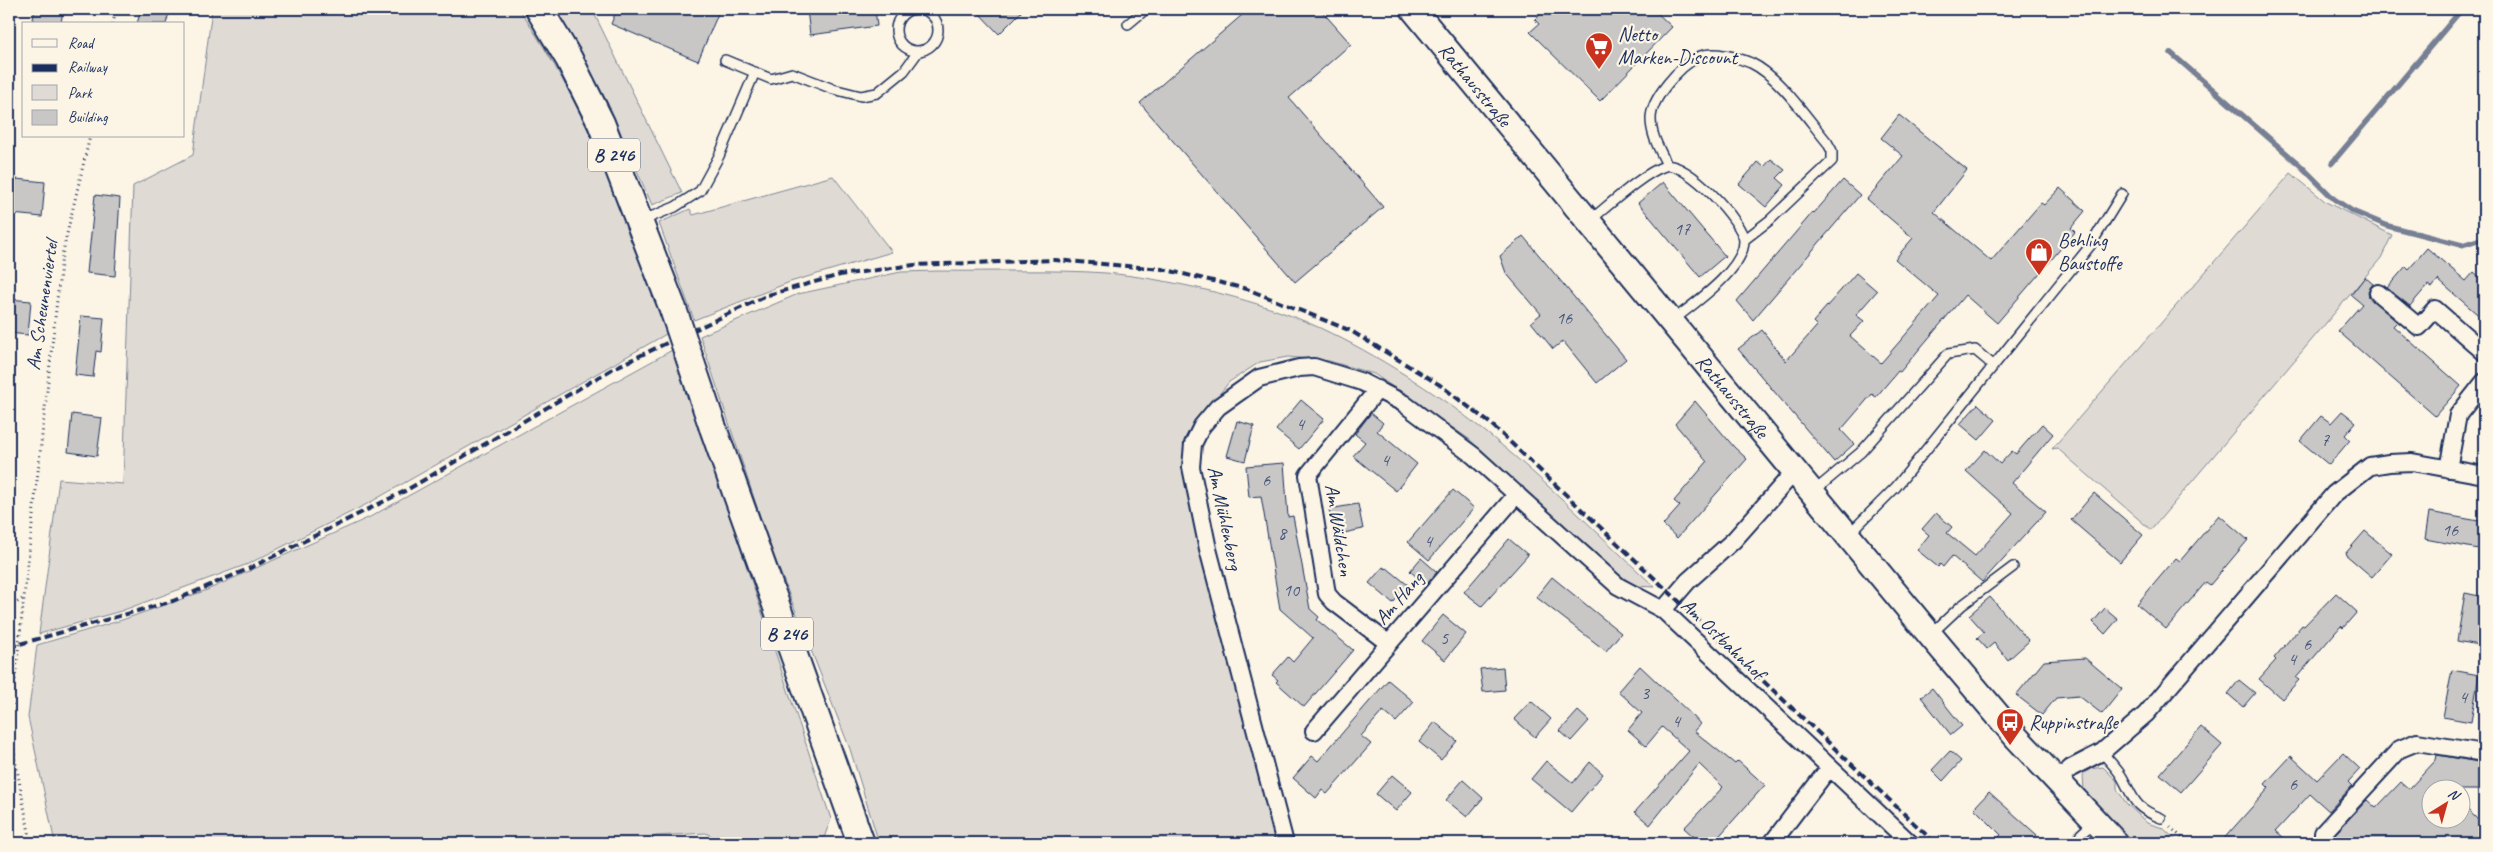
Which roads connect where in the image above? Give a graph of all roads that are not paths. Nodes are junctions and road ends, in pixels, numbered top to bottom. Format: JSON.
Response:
{"nodes":[{"id":1,"x":539,"y":9,"type":"edge"},
{"id":2,"x":1146,"y":9,"type":"edge"},
{"id":3,"x":1413,"y":9,"type":"edge"},
{"id":4,"x":1128,"y":24,"type":"dead end"},
{"id":5,"x":918,"y":52,"type":"junction"},
{"id":6,"x":725,"y":60,"type":"dead end"},
{"id":7,"x":754,"y":72,"type":"junction"},
{"id":8,"x":1667,"y":165,"type":"junction"},
{"id":9,"x":2122,"y":194,"type":"dead end"},
{"id":10,"x":640,"y":221,"type":"junction"},
{"id":11,"x":1588,"y":222,"type":"junction"},
{"id":12,"x":1744,"y":240,"type":"junction"},
{"id":13,"x":2378,"y":293,"type":"dead end"},
{"id":14,"x":1671,"y":322,"type":"junction"},
{"id":15,"x":2484,"y":352,"type":"edge"},
{"id":16,"x":1993,"y":365,"type":"junction"},
{"id":17,"x":2484,"y":382,"type":"edge"},
{"id":18,"x":1378,"y":389,"type":"junction"},
{"id":19,"x":2448,"y":468,"type":"junction"},
{"id":20,"x":1795,"y":471,"type":"junction"},
{"id":21,"x":2484,"y":475,"type":"edge"},
{"id":22,"x":1813,"y":492,"type":"junction"},
{"id":23,"x":1517,"y":494,"type":"junction"},
{"id":24,"x":1848,"y":535,"type":"junction"},
{"id":25,"x":2013,"y":568,"type":"dead end"},
{"id":26,"x":1663,"y":610,"type":"junction"},
{"id":27,"x":1930,"y":635,"type":"junction"},
{"id":28,"x":1388,"y":643,"type":"junction"},
{"id":29,"x":1314,"y":731,"type":"dead end"},
{"id":30,"x":2102,"y":752,"type":"junction"},
{"id":31,"x":2484,"y":753,"type":"edge"},
{"id":32,"x":1829,"y":768,"type":"junction"},
{"id":33,"x":2056,"y":781,"type":"junction"},
{"id":34,"x":2161,"y":818,"type":"road end"},
{"id":35,"x":2094,"y":822,"type":"junction"},
{"id":36,"x":861,"y":843,"type":"edge"},
{"id":37,"x":1285,"y":843,"type":"edge"},
{"id":38,"x":1772,"y":843,"type":"edge"},
{"id":39,"x":1910,"y":843,"type":"edge"},
{"id":40,"x":2077,"y":843,"type":"edge"},
{"id":41,"x":2116,"y":843,"type":"edge"},
{"id":42,"x":2324,"y":843,"type":"edge"}],
"edges":[{"from":1,"to":10,"type":"main road","number":"B 246"},
{"from":2,"to":4,"type":"lane"},
{"from":3,"to":11,"type":"main road","name":"Rathausstraße"},
{"from":5,"to":5,"type":"lane"},
{"from":5,"to":7,"type":"lane"},
{"from":6,"to":7,"type":"lane"},
{"from":7,"to":10,"type":"lane"},
{"from":8,"to":11,"type":"lane"},
{"from":8,"to":12,"type":"lane"},
{"from":8,"to":12,"type":"lane"},
{"from":9,"to":16,"type":"lane"},
{"from":10,"to":36,"type":"main road","number":"B 246","bridge":true},
{"from":11,"to":14,"type":"main road","name":"Rathausstraße"},
{"from":12,"to":14,"type":"lane"},
{"from":13,"to":15,"type":"street"},
{"from":14,"to":20,"type":"main road","name":"Rathausstraße"},
{"from":16,"to":22,"type":"lane"},
{"from":16,"to":24,"type":"lane"},
{"from":17,"to":19,"type":"street"},
{"from":18,"to":23,"type":"street","name":"Am Mühlenberg"},
{"from":18,"to":28,"type":"street","name":"Am Wäldchen"},
{"from":18,"to":37,"type":"street","name":"Am Mühlenberg"},
{"from":19,"to":21,"type":"street"},
{"from":19,"to":30,"type":"street"},
{"from":20,"to":22,"type":"main road","name":"Rathausstraße"},
{"from":20,"to":26,"type":"street","name":"Am Ostbahnhof"},
{"from":22,"to":24,"type":"main road","name":"Rathausstraße"},
{"from":23,"to":26,"type":"street","name":"Am Mühlenberg"},
{"from":23,"to":28,"type":"street","name":"Am Hang"},
{"from":24,"to":27,"type":"main road","name":"Rathausstraße"},
{"from":25,"to":27,"type":"lane"},
{"from":26,"to":32,"type":"street","name":"Am Ostbahnhof"},
{"from":27,"to":33,"type":"main road","name":"Rathausstraße"},
{"from":28,"to":29,"type":"street","name":"Am Hang"},
{"from":30,"to":33,"type":"street"},
{"from":30,"to":34,"type":"lane"},
{"from":31,"to":42,"type":"street"},
{"from":32,"to":38,"type":"street"},
{"from":32,"to":39,"type":"street","name":"Am Ostbahnhof"},
{"from":33,"to":35,"type":"main road","name":"Rathausstraße"},
{"from":35,"to":40,"type":"lane"},
{"from":35,"to":41,"type":"main road","name":"Rathausstraße"}]}
